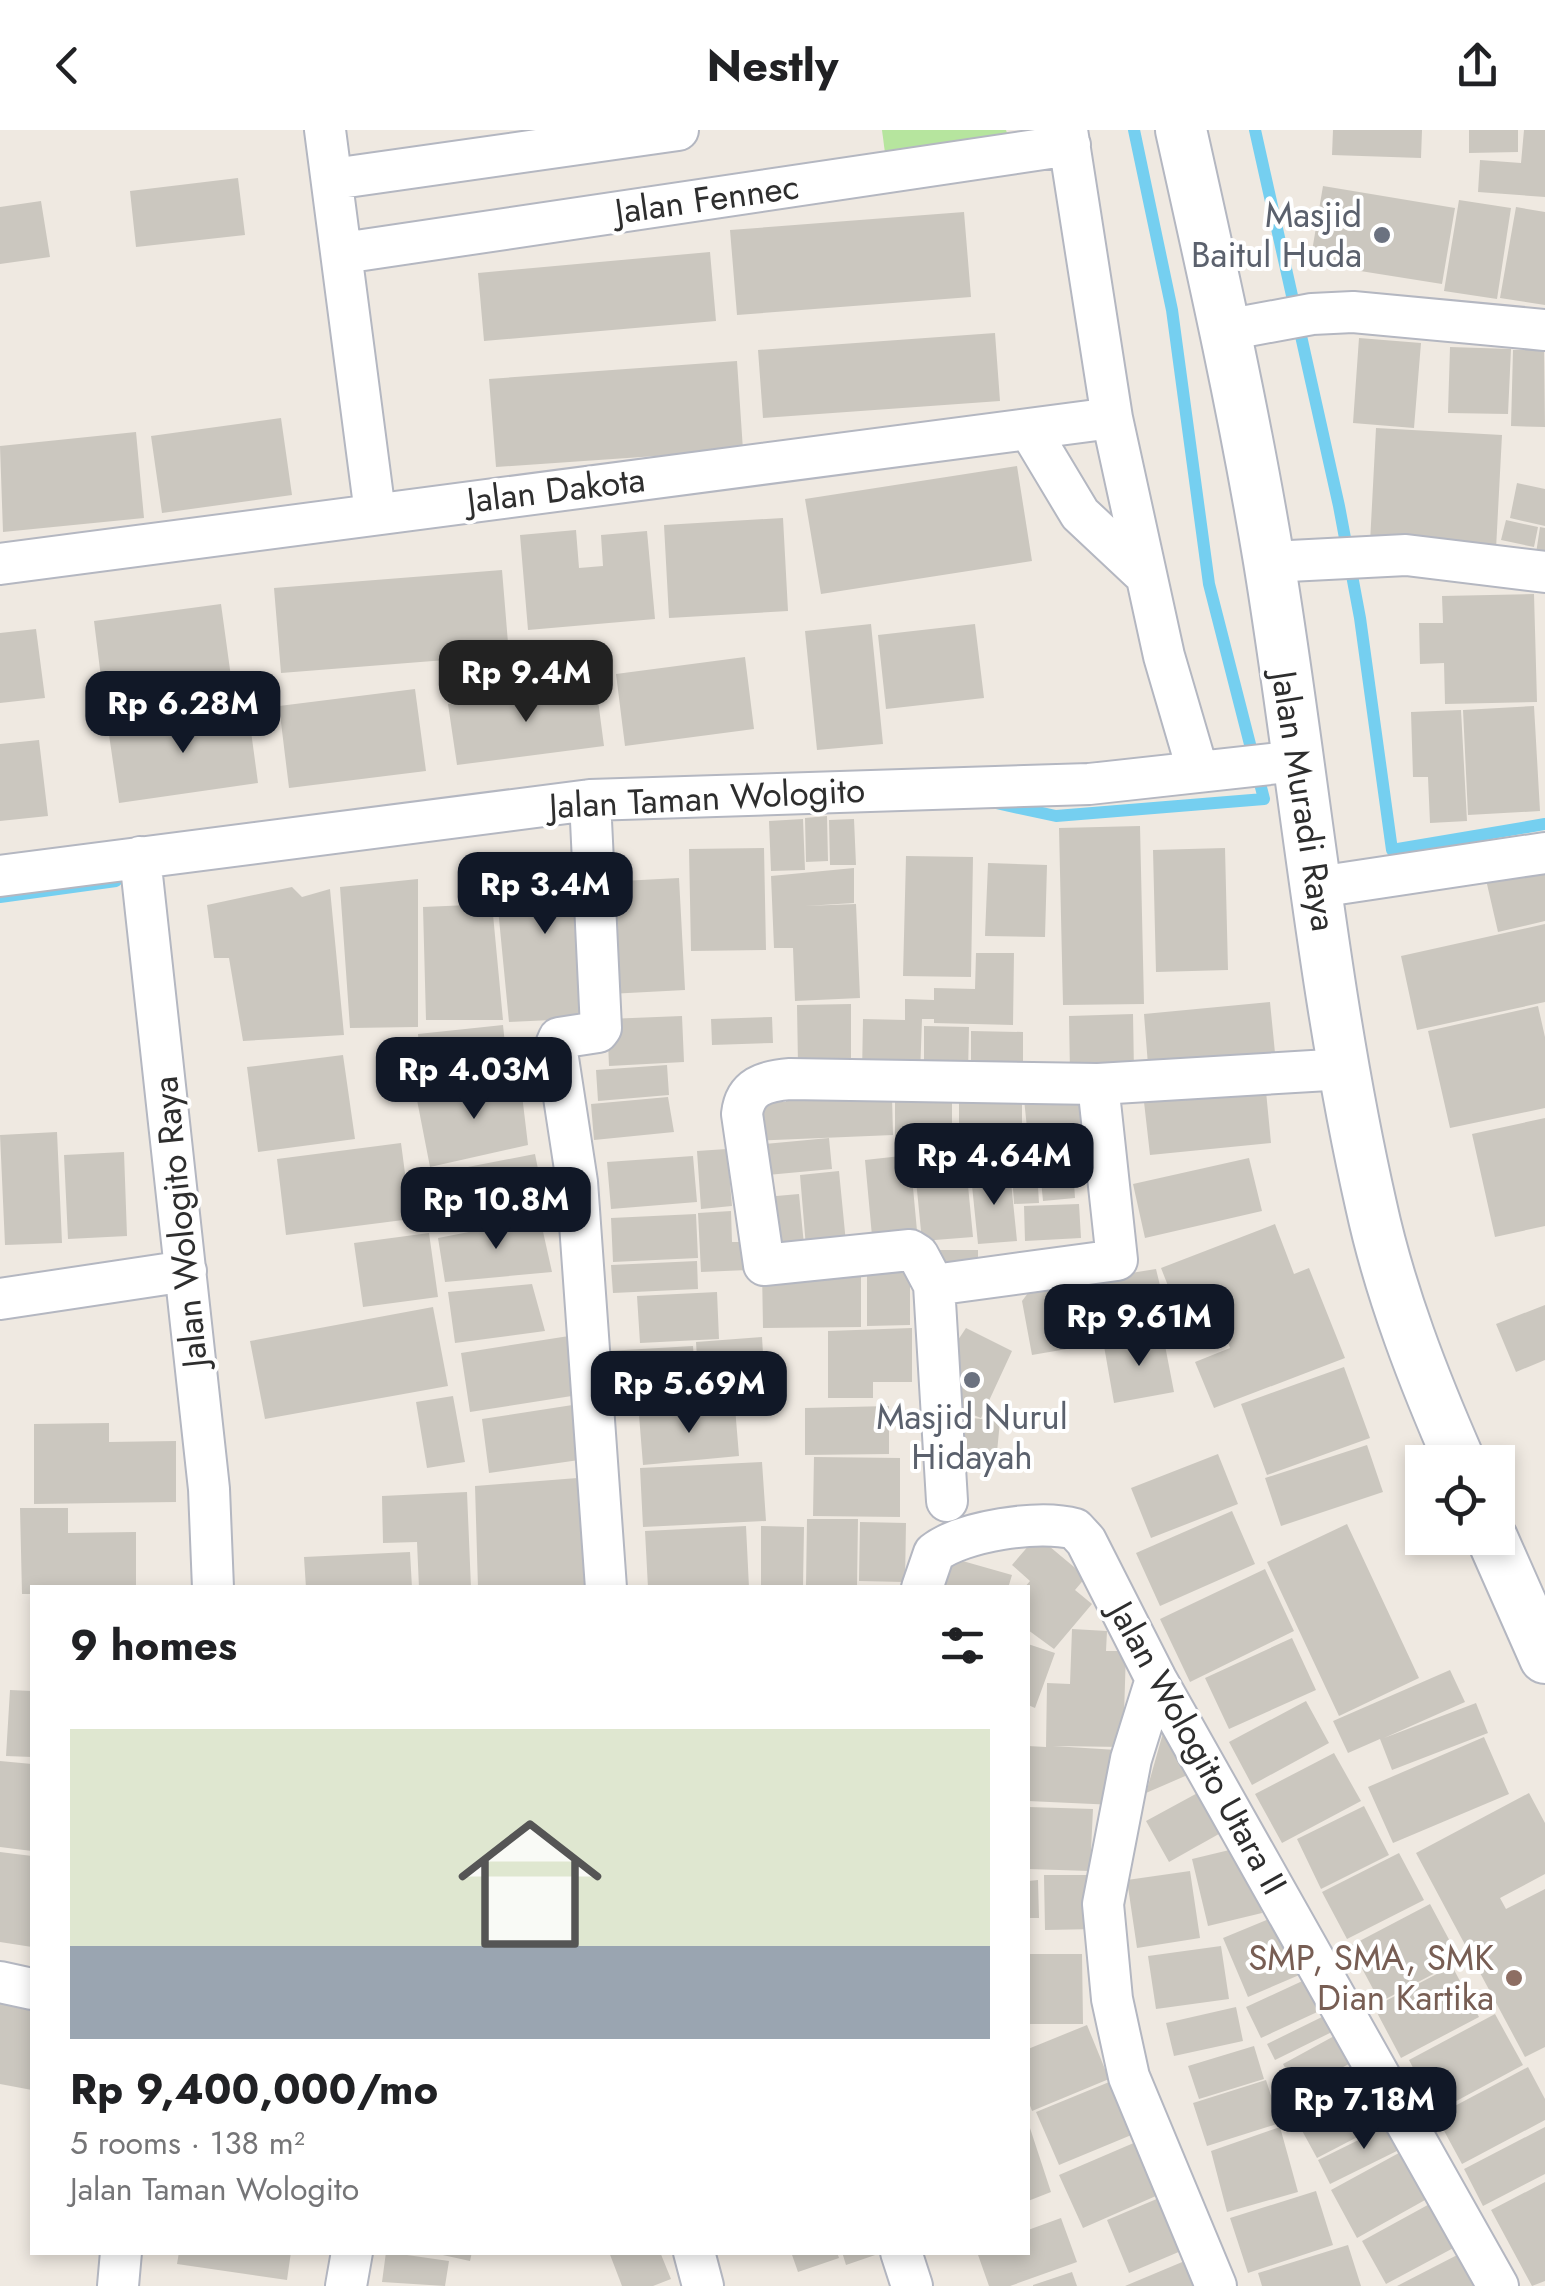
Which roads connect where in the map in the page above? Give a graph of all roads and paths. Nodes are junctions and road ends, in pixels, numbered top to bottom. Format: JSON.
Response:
{"nodes":[{"id":1,"x":325,"y":130,"type":"edge"},
{"id":2,"x":678,"y":130,"type":"edge"},
{"id":3,"x":1181,"y":130,"type":"edge"},
{"id":4,"x":1069,"y":138,"type":"edge"},
{"id":5,"x":333,"y":179,"type":"junction"},
{"id":6,"x":343,"y":253,"type":"junction"},
{"id":7,"x":1226,"y":330,"type":"junction"},
{"id":8,"x":1545,"y":330,"type":"edge"},
{"id":9,"x":1112,"y":418,"type":"junction"},
{"id":10,"x":1029,"y":429,"type":"junction"},
{"id":11,"x":374,"y":514,"type":"junction"},
{"id":12,"x":1269,"y":562,"type":"junction"},
{"id":13,"x":0,"y":564,"type":"edge"},
{"id":14,"x":1545,"y":572,"type":"edge"},
{"id":15,"x":1145,"y":575,"type":"junction"},
{"id":16,"x":1244,"y":767,"type":"junction"},
{"id":17,"x":590,"y":800,"type":"junction"},
{"id":18,"x":1545,"y":853,"type":"edge"},
{"id":19,"x":140,"y":857,"type":"junction"},
{"id":20,"x":0,"y":876,"type":"edge"},
{"id":21,"x":1318,"y":887,"type":"junction"},
{"id":22,"x":1346,"y":1069,"type":"junction"},
{"id":23,"x":1098,"y":1084,"type":"junction"},
{"id":24,"x":186,"y":1271,"type":"junction"},
{"id":25,"x":934,"y":1285,"type":"junction"},
{"id":26,"x":0,"y":1300,"type":"edge"},
{"id":27,"x":1452,"y":1445,"type":"edge"},
{"id":28,"x":947,"y":1501,"type":"dead end"},
{"id":29,"x":1500,"y":1555,"type":"edge"},
{"id":30,"x":214,"y":1585,"type":"edge"},
{"id":31,"x":606,"y":1585,"type":"edge"},
{"id":32,"x":923,"y":1585,"type":"edge"},
{"id":33,"x":1545,"y":1658,"type":"edge"},
{"id":34,"x":1156,"y":1679,"type":"junction"},
{"id":35,"x":0,"y":1982,"type":"edge"},
{"id":36,"x":30,"y":1988,"type":"edge"},
{"id":37,"x":122,"y":2255,"type":"edge"},
{"id":38,"x":351,"y":2255,"type":"edge"},
{"id":39,"x":695,"y":2255,"type":"edge"},
{"id":40,"x":902,"y":2255,"type":"edge"},
{"id":41,"x":118,"y":2286,"type":"edge"},
{"id":42,"x":346,"y":2286,"type":"edge"},
{"id":43,"x":704,"y":2286,"type":"edge"},
{"id":44,"x":912,"y":2286,"type":"edge"},
{"id":45,"x":1216,"y":2286,"type":"edge"},
{"id":46,"x":1498,"y":2286,"type":"edge"}],
"edges":[{"from":1,"to":5,"type":"street"},
{"from":2,"to":5,"type":"street","name":"Jalan Fennec"},
{"from":3,"to":7,"type":"street","name":"Jalan Muradi Raya"},
{"from":4,"to":6,"type":"street","name":"Jalan Fennec"},
{"from":4,"to":9,"type":"street"},
{"from":5,"to":6,"type":"street"},
{"from":6,"to":11,"type":"street"},
{"from":7,"to":8,"type":"street"},
{"from":7,"to":12,"type":"street","name":"Jalan Muradi Raya"},
{"from":9,"to":10,"type":"street","name":"Jalan Dakota"},
{"from":9,"to":15,"type":"street"},
{"from":10,"to":11,"type":"street","name":"Jalan Dakota"},
{"from":10,"to":15,"type":"street"},
{"from":11,"to":13,"type":"street","name":"Jalan Dakota"},
{"from":12,"to":14,"type":"street"},
{"from":12,"to":16,"type":"street","name":"Jalan Muradi Raya"},
{"from":15,"to":16,"type":"street"},
{"from":16,"to":17,"type":"street","name":"Jalan Taman Wologito"},
{"from":16,"to":21,"type":"street","name":"Jalan Muradi Raya"},
{"from":17,"to":19,"type":"street","name":"Jalan Taman Wologito"},
{"from":17,"to":31,"type":"street"},
{"from":18,"to":21,"type":"street"},
{"from":19,"to":20,"type":"street","name":"Jalan Taman Wologito"},
{"from":19,"to":24,"type":"street","name":"Jalan Wologito Raya"},
{"from":21,"to":22,"type":"street","name":"Jalan Muradi Raya"},
{"from":22,"to":23,"type":"street"},
{"from":22,"to":27,"type":"street","name":"Jalan Muradi Raya"},
{"from":23,"to":25,"type":"street"},
{"from":23,"to":25,"type":"street"},
{"from":24,"to":26,"type":"street"},
{"from":24,"to":30,"type":"street","name":"Jalan Wologito Raya"},
{"from":25,"to":28,"type":"street"},
{"from":29,"to":33,"type":"street"},
{"from":32,"to":34,"type":"street","name":"Jalan Wologito Utara II"},
{"from":34,"to":45,"type":"street"},
{"from":34,"to":46,"type":"street","name":"Jalan Wologito Utara II"},
{"from":35,"to":36,"type":"street"},
{"from":37,"to":41,"type":"street"},
{"from":38,"to":42,"type":"street"},
{"from":39,"to":43,"type":"street"},
{"from":40,"to":44,"type":"street"}]}
